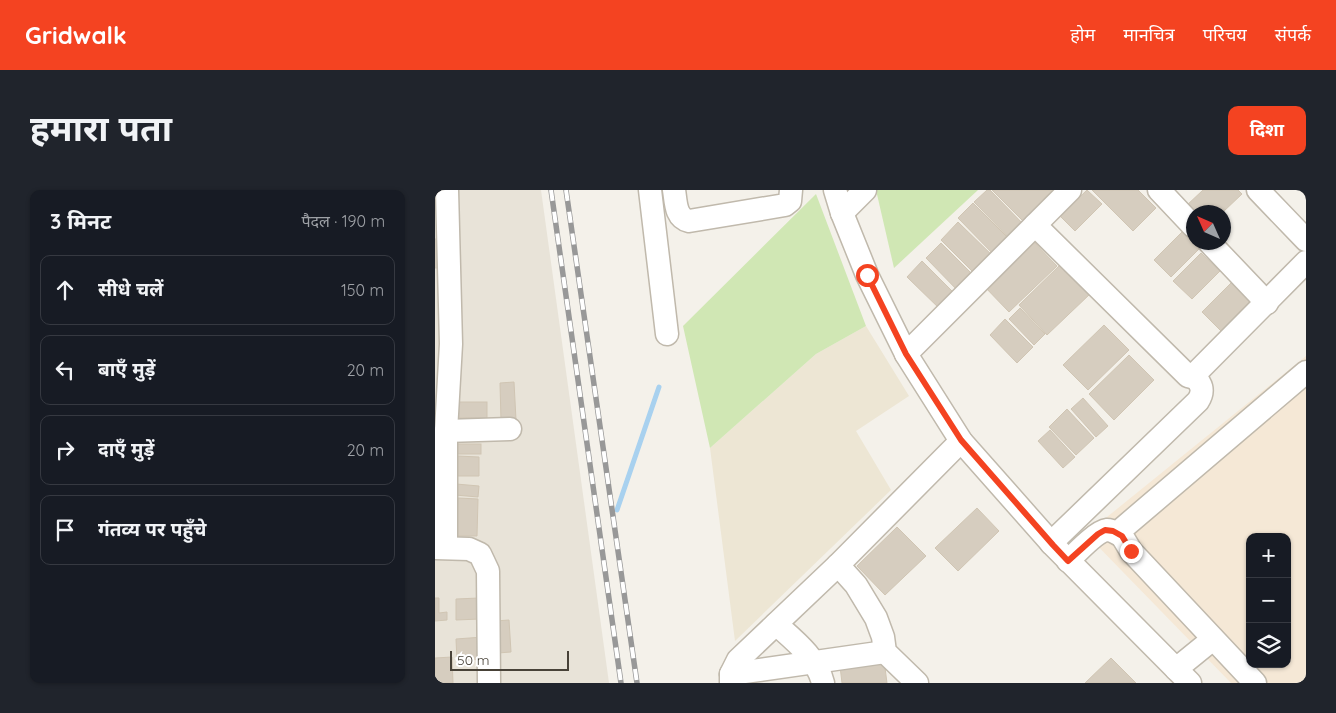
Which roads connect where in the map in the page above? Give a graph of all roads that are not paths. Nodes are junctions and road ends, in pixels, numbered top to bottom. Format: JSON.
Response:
{"nodes":[{"id":1,"x":447,"y":190,"type":"edge"},
{"id":2,"x":650,"y":190,"type":"edge"},
{"id":3,"x":674,"y":190,"type":"edge"},
{"id":4,"x":791,"y":190,"type":"edge"},
{"id":5,"x":835,"y":190,"type":"edge"},
{"id":6,"x":865,"y":190,"type":"edge"},
{"id":7,"x":1070,"y":190,"type":"edge"},
{"id":8,"x":1159,"y":190,"type":"edge"},
{"id":9,"x":1258,"y":190,"type":"edge"},
{"id":10,"x":842,"y":212,"type":"junction"},
{"id":11,"x":1186,"y":219,"type":"edge"},
{"id":12,"x":1035,"y":225,"type":"junction"},
{"id":13,"x":1306,"y":240,"type":"edge"},
{"id":14,"x":1217,"y":250,"type":"edge"},
{"id":15,"x":1306,"y":262,"type":"edge"},
{"id":16,"x":1267,"y":303,"type":"junction"},
{"id":17,"x":667,"y":334,"type":"dead end"},
{"id":18,"x":443,"y":344,"type":"edge"},
{"id":19,"x":906,"y":354,"type":"junction"},
{"id":20,"x":1306,"y":372,"type":"edge"},
{"id":21,"x":1194,"y":375,"type":"junction"},
{"id":22,"x":509,"y":429,"type":"dead end"},
{"id":23,"x":446,"y":431,"type":"junction"},
{"id":24,"x":961,"y":440,"type":"junction"},
{"id":25,"x":1122,"y":536,"type":"junction"},
{"id":26,"x":1051,"y":544,"type":"junction"},
{"id":27,"x":440,"y":548,"type":"edge"},
{"id":28,"x":1068,"y":561,"type":"junction"},
{"id":29,"x":838,"y":565,"type":"junction"},
{"id":30,"x":776,"y":624,"type":"junction"},
{"id":31,"x":1213,"y":639,"type":"junction"},
{"id":32,"x":813,"y":661,"type":"junction"},
{"id":33,"x":896,"y":667,"type":"edge"},
{"id":34,"x":1183,"y":676,"type":"edge"},
{"id":35,"x":731,"y":678,"type":"edge"},
{"id":36,"x":489,"y":683,"type":"edge"},
{"id":37,"x":823,"y":683,"type":"edge"},
{"id":38,"x":917,"y":683,"type":"edge"},
{"id":39,"x":1255,"y":683,"type":"edge"}],
"edges":[{"from":1,"to":18,"type":"street"},
{"from":2,"to":17,"type":"street"},
{"from":3,"to":4,"type":"street"},
{"from":5,"to":10,"type":"street"},
{"from":6,"to":10,"type":"street"},
{"from":7,"to":12,"type":"street"},
{"from":8,"to":11,"type":"street"},
{"from":9,"to":13,"type":"street"},
{"from":10,"to":19,"type":"street"},
{"from":12,"to":19,"type":"street"},
{"from":12,"to":21,"type":"street"},
{"from":14,"to":16,"type":"street"},
{"from":15,"to":16,"type":"street"},
{"from":16,"to":21,"type":"street"},
{"from":18,"to":23,"type":"street"},
{"from":19,"to":24,"type":"street"},
{"from":20,"to":25,"type":"street"},
{"from":21,"to":26,"type":"street"},
{"from":22,"to":23,"type":"street"},
{"from":23,"to":27,"type":"street"},
{"from":24,"to":26,"type":"street"},
{"from":24,"to":29,"type":"street"},
{"from":25,"to":28,"type":"street"},
{"from":25,"to":31,"type":"street"},
{"from":26,"to":28,"type":"street"},
{"from":27,"to":36,"type":"street"},
{"from":28,"to":34,"type":"street"},
{"from":29,"to":30,"type":"street"},
{"from":29,"to":33,"type":"street"},
{"from":30,"to":32,"type":"street"},
{"from":30,"to":35,"type":"street"},
{"from":31,"to":34,"type":"street"},
{"from":31,"to":39,"type":"street"},
{"from":32,"to":33,"type":"street"},
{"from":32,"to":35,"type":"street"},
{"from":32,"to":37,"type":"street"},
{"from":33,"to":38,"type":"street"}]}
